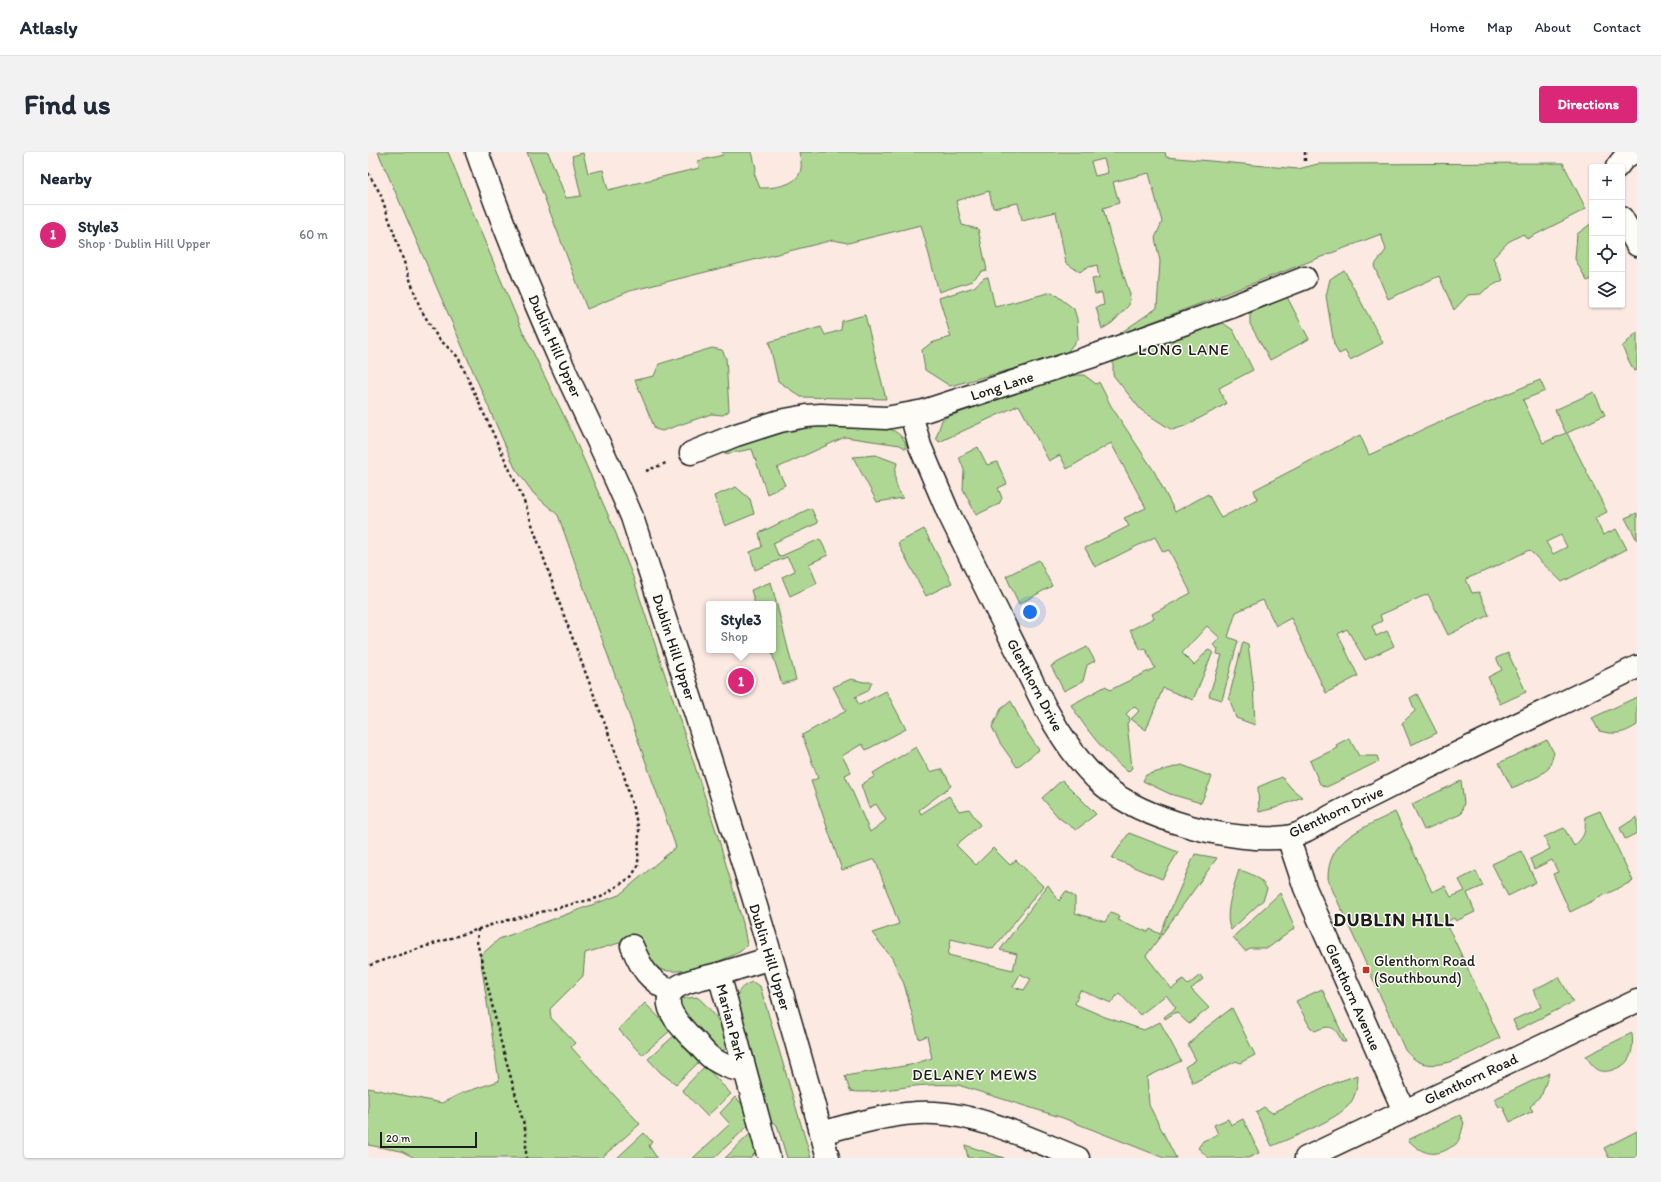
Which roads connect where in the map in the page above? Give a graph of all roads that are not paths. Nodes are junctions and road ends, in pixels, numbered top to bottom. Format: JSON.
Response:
{"nodes":[{"id":1,"x":477,"y":152,"type":"edge"},
{"id":2,"x":1634,"y":152,"type":"edge"},
{"id":3,"x":1619,"y":164,"type":"edge"},
{"id":4,"x":1625,"y":223,"type":"edge"},
{"id":5,"x":1637,"y":245,"type":"edge"},
{"id":6,"x":1305,"y":278,"type":"dead end"},
{"id":7,"x":911,"y":414,"type":"junction"},
{"id":8,"x":690,"y":453,"type":"dead end"},
{"id":9,"x":1637,"y":667,"type":"edge"},
{"id":10,"x":1288,"y":837,"type":"junction"},
{"id":11,"x":632,"y":946,"type":"dead end"},
{"id":12,"x":771,"y":958,"type":"junction"},
{"id":13,"x":719,"y":974,"type":"junction"},
{"id":14,"x":671,"y":992,"type":"junction"},
{"id":15,"x":1637,"y":1001,"type":"edge"},
{"id":16,"x":744,"y":1070,"type":"junction"},
{"id":17,"x":1404,"y":1111,"type":"junction"},
{"id":18,"x":821,"y":1133,"type":"junction"},
{"id":19,"x":769,"y":1158,"type":"edge"},
{"id":20,"x":828,"y":1158,"type":"edge"},
{"id":21,"x":1078,"y":1158,"type":"edge"},
{"id":22,"x":1306,"y":1158,"type":"edge"}],
"edges":[{"from":1,"to":12,"type":"street","name":"Dublin Hill Upper"},
{"from":2,"to":3,"type":"street"},
{"from":4,"to":5,"type":"street"},
{"from":6,"to":7,"type":"street","name":"Long Lane"},
{"from":7,"to":8,"type":"street","name":"Long Lane"},
{"from":7,"to":10,"type":"street","name":"Glenthorn Drive"},
{"from":9,"to":10,"type":"street","name":"Glenthorn Drive"},
{"from":10,"to":17,"type":"street","name":"Glenthorn Avenue"},
{"from":11,"to":14,"type":"street"},
{"from":12,"to":13,"type":"street","name":"Marian Park"},
{"from":12,"to":18,"type":"street","name":"Dublin Hill Upper"},
{"from":13,"to":14,"type":"street","name":"Marian Park"},
{"from":13,"to":16,"type":"street","name":"Marian Park"},
{"from":14,"to":16,"type":"street","name":"Marian Park"},
{"from":15,"to":17,"type":"street","name":"Glenthorn Road"},
{"from":16,"to":19,"type":"street","name":"Marian Park"},
{"from":17,"to":22,"type":"street","name":"Glenthorn Road"},
{"from":18,"to":20,"type":"street","name":"Dublin Hill Upper"},
{"from":18,"to":21,"type":"street"}]}
